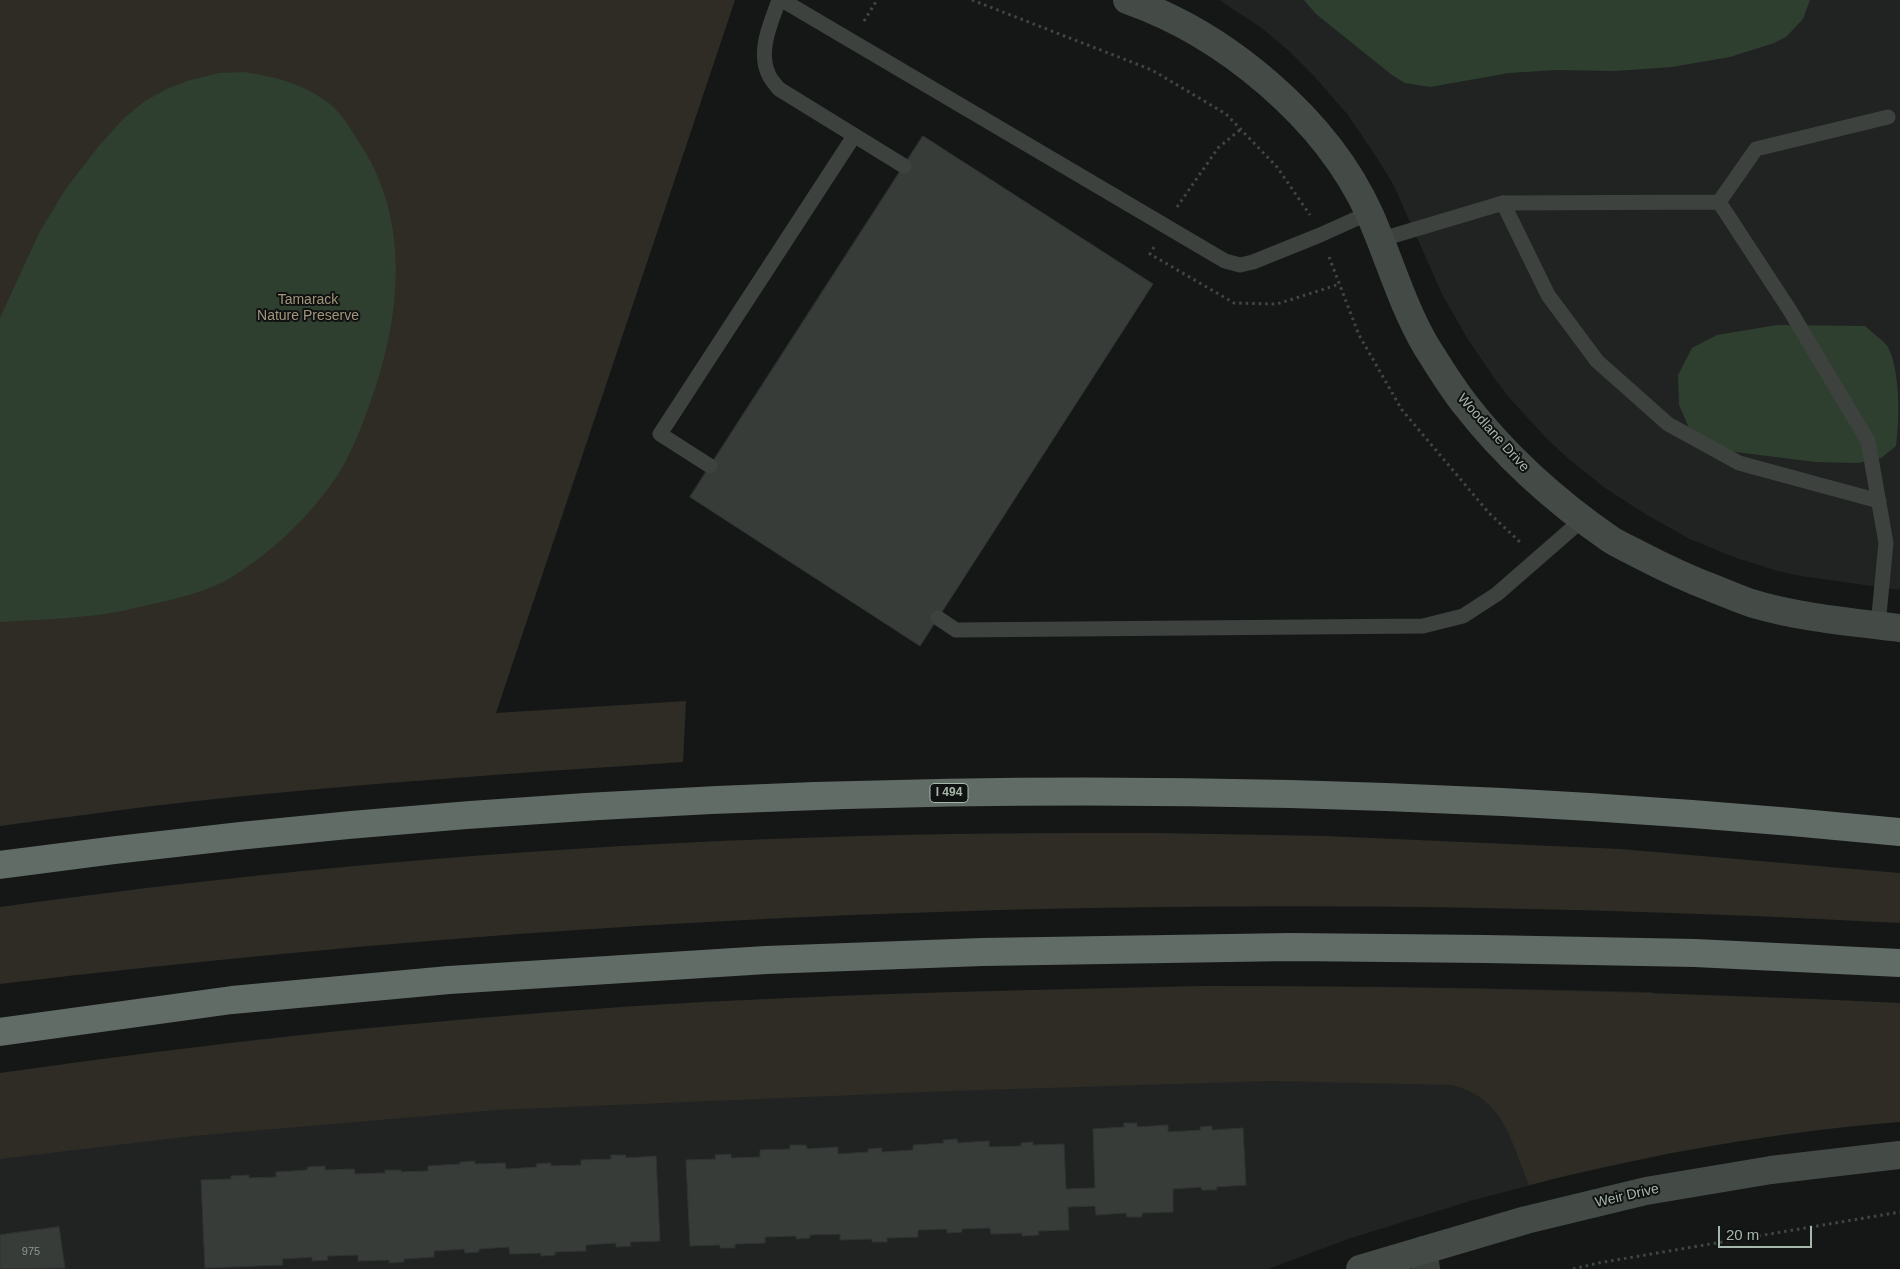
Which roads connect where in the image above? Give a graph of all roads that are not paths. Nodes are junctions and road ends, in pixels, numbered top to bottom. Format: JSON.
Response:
{"nodes":[{"id":1,"x":780,"y":0,"type":"edge"},
{"id":2,"x":1127,"y":0,"type":"edge"},
{"id":3,"x":1888,"y":117,"type":"dead end"},
{"id":4,"x":854,"y":136,"type":"junction"},
{"id":5,"x":904,"y":166,"type":"dead end"},
{"id":6,"x":1719,"y":202,"type":"junction"},
{"id":7,"x":1503,"y":203,"type":"junction"},
{"id":8,"x":1368,"y":212,"type":"junction"},
{"id":9,"x":1380,"y":240,"type":"junction"},
{"id":10,"x":710,"y":466,"type":"dead end"},
{"id":11,"x":1879,"y":501,"type":"junction"},
{"id":12,"x":1583,"y":519,"type":"junction"},
{"id":13,"x":938,"y":618,"type":"dead end"},
{"id":14,"x":1889,"y":626,"type":"edge"},
{"id":15,"x":1900,"y":832,"type":"edge"},
{"id":16,"x":0,"y":865,"type":"edge"},
{"id":17,"x":1900,"y":963,"type":"edge"},
{"id":18,"x":0,"y":1032,"type":"edge"},
{"id":19,"x":1900,"y":1155,"type":"edge"},
{"id":20,"x":1425,"y":1260,"type":"edge"},
{"id":21,"x":1373,"y":1267,"type":"edge"}],
"edges":[{"from":1,"to":4,"type":"lane"},
{"from":1,"to":8,"type":"lane"},
{"from":2,"to":8,"type":"street","name":"Woodlane Drive"},
{"from":3,"to":6,"type":"lane"},
{"from":4,"to":5,"type":"lane"},
{"from":4,"to":10,"type":"lane"},
{"from":6,"to":7,"type":"lane"},
{"from":6,"to":11,"type":"lane"},
{"from":7,"to":9,"type":"lane"},
{"from":7,"to":11,"type":"lane"},
{"from":8,"to":9,"type":"street","name":"Woodlane Drive"},
{"from":9,"to":12,"type":"street","name":"Woodlane Drive"},
{"from":11,"to":14,"type":"lane"},
{"from":12,"to":13,"type":"lane"},
{"from":12,"to":14,"type":"street","name":"Woodlane Drive"},
{"from":15,"to":16,"type":"highway","number":"I 494"},
{"from":17,"to":18,"type":"highway"},
{"from":19,"to":20,"type":"street","name":"Weir Drive"},
{"from":20,"to":21,"type":"street","name":"Weir Drive"}]}
